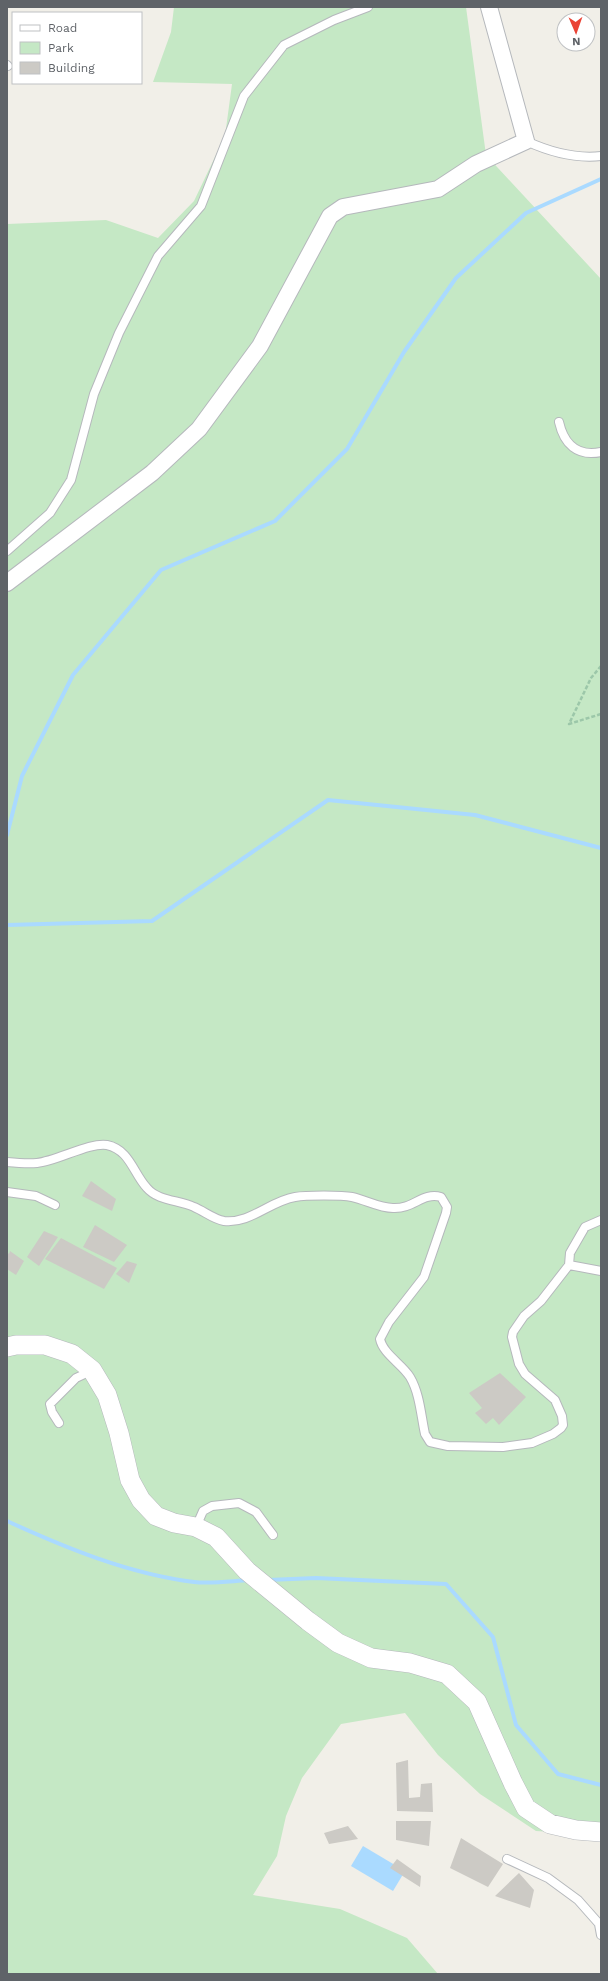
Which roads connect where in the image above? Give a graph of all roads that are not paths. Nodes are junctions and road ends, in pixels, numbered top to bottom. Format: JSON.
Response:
{"nodes":[{"id":1,"x":368,"y":7,"type":"edge"},
{"id":2,"x":489,"y":7,"type":"edge"},
{"id":3,"x":526,"y":141,"type":"junction"},
{"id":4,"x":601,"y":156,"type":"edge"},
{"id":5,"x":559,"y":422,"type":"dead end"},
{"id":6,"x":601,"y":452,"type":"edge"},
{"id":7,"x":7,"y":551,"type":"edge"},
{"id":8,"x":7,"y":583,"type":"edge"},
{"id":9,"x":7,"y":1162,"type":"edge"},
{"id":10,"x":7,"y":1192,"type":"edge"},
{"id":11,"x":55,"y":1205,"type":"dead end"},
{"id":12,"x":601,"y":1220,"type":"edge"},
{"id":13,"x":569,"y":1265,"type":"junction"},
{"id":14,"x":601,"y":1271,"type":"edge"},
{"id":15,"x":7,"y":1347,"type":"edge"},
{"id":16,"x":92,"y":1370,"type":"junction"},
{"id":17,"x":59,"y":1423,"type":"dead end"},
{"id":18,"x":196,"y":1527,"type":"junction"},
{"id":19,"x":273,"y":1535,"type":"dead end"},
{"id":20,"x":601,"y":1832,"type":"edge"},
{"id":21,"x":507,"y":1859,"type":"dead end"},
{"id":22,"x":600,"y":1925,"type":"edge"},
{"id":23,"x":601,"y":1935,"type":"edge"}],
"edges":[{"from":1,"to":7,"type":"lane"},
{"from":2,"to":3,"type":"street"},
{"from":3,"to":4,"type":"lane"},
{"from":3,"to":8,"type":"street"},
{"from":5,"to":6,"type":"lane"},
{"from":9,"to":13,"type":"lane"},
{"from":10,"to":11,"type":"lane"},
{"from":12,"to":13,"type":"lane"},
{"from":13,"to":14,"type":"lane"},
{"from":15,"to":16,"type":"street"},
{"from":16,"to":17,"type":"lane"},
{"from":16,"to":18,"type":"street"},
{"from":18,"to":19,"type":"lane"},
{"from":18,"to":20,"type":"street"},
{"from":21,"to":22,"type":"lane"},
{"from":22,"to":23,"type":"lane"}]}
